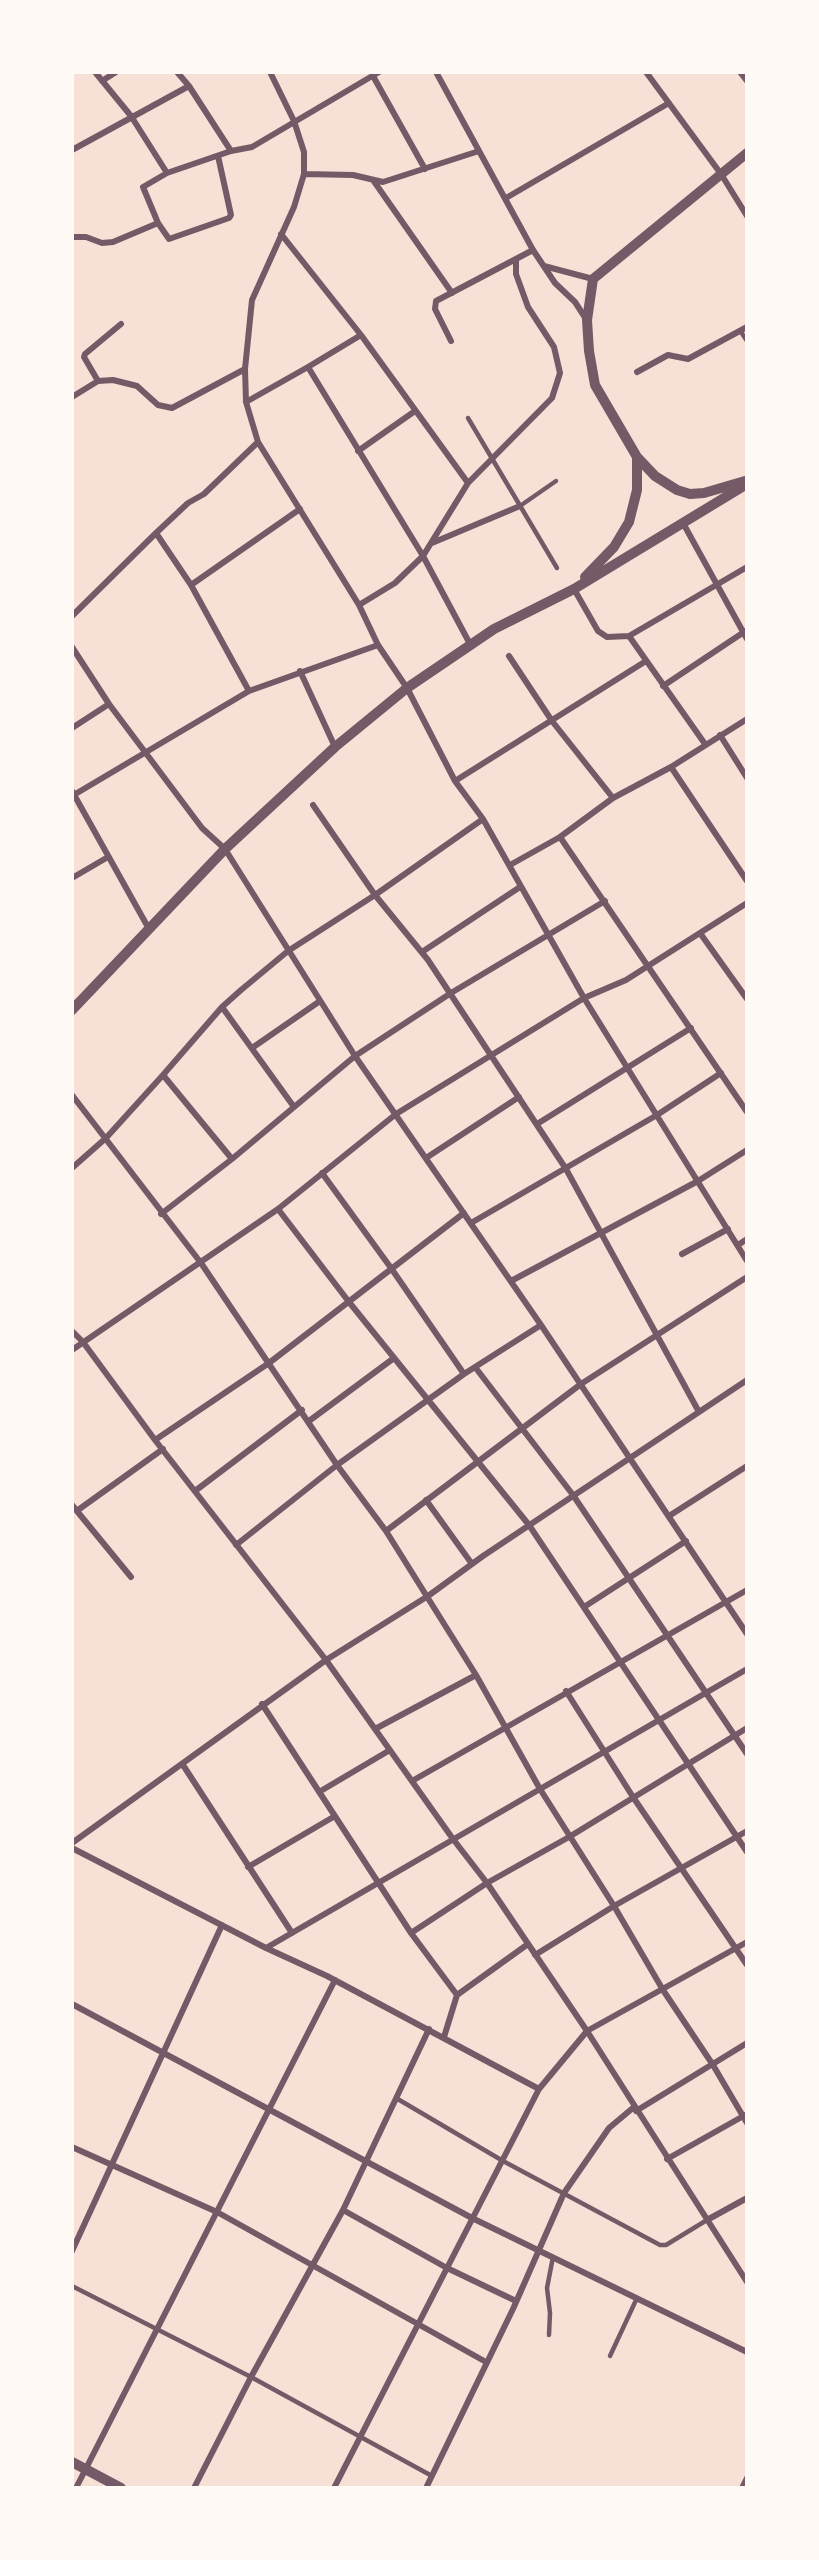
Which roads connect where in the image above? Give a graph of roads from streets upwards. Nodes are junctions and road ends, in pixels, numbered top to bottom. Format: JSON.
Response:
{"nodes":[{"id":1,"x":94,"y":72,"type":"edge"},
{"id":2,"x":116,"y":72,"type":"edge"},
{"id":3,"x":177,"y":72,"type":"edge"},
{"id":4,"x":270,"y":72,"type":"edge"},
{"id":5,"x":436,"y":72,"type":"edge"},
{"id":6,"x":646,"y":72,"type":"edge"},
{"id":7,"x":740,"y":72,"type":"edge"},
{"id":8,"x":376,"y":74,"type":"edge"},
{"id":9,"x":102,"y":81,"type":"junction"},
{"id":10,"x":747,"y":81,"type":"edge"},
{"id":11,"x":189,"y":86,"type":"junction"},
{"id":12,"x":669,"y":103,"type":"junction"},
{"id":13,"x":130,"y":116,"type":"junction"},
{"id":14,"x":294,"y":121,"type":"junction"},
{"id":15,"x":72,"y":150,"type":"edge"},
{"id":16,"x":231,"y":151,"type":"junction"},
{"id":17,"x":479,"y":151,"type":"junction"},
{"id":18,"x":747,"y":153,"type":"edge"},
{"id":19,"x":218,"y":156,"type":"junction"},
{"id":20,"x":425,"y":169,"type":"junction"},
{"id":21,"x":166,"y":173,"type":"junction"},
{"id":22,"x":304,"y":174,"type":"junction"},
{"id":23,"x":721,"y":174,"type":"junction"},
{"id":24,"x":372,"y":180,"type":"junction"},
{"id":25,"x":506,"y":198,"type":"junction"},
{"id":26,"x":747,"y":216,"type":"edge"},
{"id":27,"x":158,"y":223,"type":"junction"},
{"id":28,"x":281,"y":234,"type":"junction"},
{"id":29,"x":72,"y":237,"type":"edge"},
{"id":30,"x":533,"y":250,"type":"junction"},
{"id":31,"x":516,"y":260,"type":"junction"},
{"id":32,"x":544,"y":266,"type":"junction"},
{"id":33,"x":593,"y":279,"type":"junction"},
{"id":34,"x":452,"y":293,"type":"junction"},
{"id":35,"x":586,"y":320,"type":"junction"},
{"id":36,"x":122,"y":324,"type":"dead end"},
{"id":37,"x":744,"y":329,"type":"edge"},
{"id":38,"x":361,"y":335,"type":"junction"},
{"id":39,"x":451,"y":341,"type":"dead end"},
{"id":40,"x":308,"y":367,"type":"junction"},
{"id":41,"x":245,"y":369,"type":"junction"},
{"id":42,"x":637,"y":372,"type":"dead end"},
{"id":43,"x":98,"y":381,"type":"junction"},
{"id":44,"x":72,"y":397,"type":"edge"},
{"id":45,"x":246,"y":402,"type":"junction"},
{"id":46,"x":416,"y":411,"type":"junction"},
{"id":47,"x":258,"y":442,"type":"junction"},
{"id":48,"x":358,"y":451,"type":"junction"},
{"id":49,"x":637,"y":457,"type":"junction"},
{"id":50,"x":747,"y":482,"type":"edge"},
{"id":51,"x":468,"y":483,"type":"junction"},
{"id":52,"x":520,"y":506,"type":"road end"},
{"id":53,"x":300,"y":509,"type":"junction"},
{"id":54,"x":683,"y":523,"type":"junction"},
{"id":55,"x":156,"y":532,"type":"junction"},
{"id":56,"x":431,"y":544,"type":"junction"},
{"id":57,"x":423,"y":556,"type":"junction"},
{"id":58,"x":747,"y":567,"type":"edge"},
{"id":59,"x":716,"y":584,"type":"junction"},
{"id":60,"x":191,"y":585,"type":"junction"},
{"id":61,"x":574,"y":589,"type":"junction"},
{"id":62,"x":359,"y":605,"type":"junction"},
{"id":63,"x":72,"y":616,"type":"edge"},
{"id":64,"x":745,"y":631,"type":"edge"},
{"id":65,"x":629,"y":636,"type":"junction"},
{"id":66,"x":747,"y":639,"type":"edge"},
{"id":67,"x":470,"y":644,"type":"junction"},
{"id":68,"x":378,"y":645,"type":"junction"},
{"id":69,"x":72,"y":647,"type":"edge"},
{"id":70,"x":509,"y":656,"type":"dead end"},
{"id":71,"x":646,"y":661,"type":"junction"},
{"id":72,"x":300,"y":671,"type":"junction"},
{"id":73,"x":663,"y":686,"type":"junction"},
{"id":74,"x":407,"y":688,"type":"junction"},
{"id":75,"x":249,"y":691,"type":"junction"},
{"id":76,"x":110,"y":704,"type":"junction"},
{"id":77,"x":747,"y":719,"type":"edge"},
{"id":78,"x":552,"y":721,"type":"junction"},
{"id":79,"x":72,"y":728,"type":"edge"},
{"id":80,"x":720,"y":735,"type":"junction"},
{"id":81,"x":705,"y":744,"type":"junction"},
{"id":82,"x":335,"y":747,"type":"junction"},
{"id":83,"x":146,"y":751,"type":"junction"},
{"id":84,"x":671,"y":767,"type":"junction"},
{"id":85,"x":747,"y":778,"type":"edge"},
{"id":86,"x":455,"y":781,"type":"junction"},
{"id":87,"x":73,"y":794,"type":"edge"},
{"id":88,"x":613,"y":798,"type":"junction"},
{"id":89,"x":313,"y":806,"type":"dead end"},
{"id":90,"x":483,"y":819,"type":"junction"},
{"id":91,"x":560,"y":837,"type":"junction"},
{"id":92,"x":225,"y":849,"type":"junction"},
{"id":93,"x":108,"y":857,"type":"junction"},
{"id":94,"x":510,"y":865,"type":"junction"},
{"id":95,"x":72,"y":878,"type":"edge"},
{"id":96,"x":747,"y":881,"type":"edge"},
{"id":97,"x":520,"y":887,"type":"junction"},
{"id":98,"x":375,"y":895,"type":"junction"},
{"id":99,"x":605,"y":901,"type":"junction"},
{"id":100,"x":747,"y":903,"type":"edge"},
{"id":101,"x":149,"y":929,"type":"junction"},
{"id":102,"x":700,"y":933,"type":"junction"},
{"id":103,"x":547,"y":935,"type":"junction"},
{"id":104,"x":288,"y":951,"type":"junction"},
{"id":105,"x":422,"y":952,"type":"junction"},
{"id":106,"x":649,"y":965,"type":"junction"},
{"id":107,"x":451,"y":993,"type":"junction"},
{"id":108,"x":584,"y":998,"type":"junction"},
{"id":109,"x":747,"y":999,"type":"edge"},
{"id":110,"x":320,"y":1001,"type":"junction"},
{"id":111,"x":222,"y":1007,"type":"junction"},
{"id":112,"x":72,"y":1010,"type":"edge"},
{"id":113,"x":691,"y":1028,"type":"junction"},
{"id":114,"x":252,"y":1048,"type":"junction"},
{"id":115,"x":492,"y":1054,"type":"junction"},
{"id":116,"x":355,"y":1056,"type":"junction"},
{"id":117,"x":627,"y":1068,"type":"junction"},
{"id":118,"x":721,"y":1073,"type":"junction"},
{"id":119,"x":164,"y":1075,"type":"junction"},
{"id":120,"x":72,"y":1095,"type":"edge"},
{"id":121,"x":519,"y":1097,"type":"junction"},
{"id":122,"x":745,"y":1103,"type":"edge"},
{"id":123,"x":294,"y":1107,"type":"junction"},
{"id":124,"x":747,"y":1112,"type":"edge"},
{"id":125,"x":396,"y":1114,"type":"junction"},
{"id":126,"x":657,"y":1115,"type":"junction"},
{"id":127,"x":537,"y":1124,"type":"junction"},
{"id":128,"x":106,"y":1138,"type":"junction"},
{"id":129,"x":747,"y":1150,"type":"edge"},
{"id":130,"x":426,"y":1158,"type":"junction"},
{"id":131,"x":232,"y":1159,"type":"junction"},
{"id":132,"x":72,"y":1168,"type":"edge"},
{"id":133,"x":566,"y":1169,"type":"junction"},
{"id":134,"x":322,"y":1173,"type":"junction"},
{"id":135,"x":698,"y":1181,"type":"junction"},
{"id":136,"x":278,"y":1209,"type":"junction"},
{"id":137,"x":464,"y":1213,"type":"junction"},
{"id":138,"x":161,"y":1214,"type":"junction"},
{"id":139,"x":471,"y":1223,"type":"junction"},
{"id":140,"x":728,"y":1229,"type":"junction"},
{"id":141,"x":602,"y":1233,"type":"junction"},
{"id":142,"x":747,"y":1239,"type":"edge"},
{"id":143,"x":738,"y":1245,"type":"junction"},
{"id":144,"x":682,"y":1254,"type":"dead end"},
{"id":145,"x":747,"y":1261,"type":"edge"},
{"id":146,"x":201,"y":1263,"type":"junction"},
{"id":147,"x":391,"y":1268,"type":"junction"},
{"id":148,"x":747,"y":1277,"type":"edge"},
{"id":149,"x":511,"y":1281,"type":"junction"},
{"id":150,"x":349,"y":1302,"type":"junction"},
{"id":151,"x":541,"y":1325,"type":"junction"},
{"id":152,"x":72,"y":1331,"type":"edge"},
{"id":153,"x":657,"y":1335,"type":"junction"},
{"id":154,"x":83,"y":1342,"type":"junction"},
{"id":155,"x":72,"y":1350,"type":"edge"},
{"id":156,"x":394,"y":1358,"type":"junction"},
{"id":157,"x":268,"y":1363,"type":"junction"},
{"id":158,"x":476,"y":1367,"type":"junction"},
{"id":159,"x":464,"y":1374,"type":"junction"},
{"id":160,"x":747,"y":1380,"type":"edge"},
{"id":161,"x":580,"y":1384,"type":"junction"},
{"id":162,"x":428,"y":1401,"type":"junction"},
{"id":163,"x":302,"y":1410,"type":"junction"},
{"id":164,"x":699,"y":1412,"type":"junction"},
{"id":165,"x":309,"y":1421,"type":"junction"},
{"id":166,"x":522,"y":1428,"type":"junction"},
{"id":167,"x":155,"y":1440,"type":"junction"},
{"id":168,"x":163,"y":1449,"type":"junction"},
{"id":169,"x":630,"y":1458,"type":"junction"},
{"id":170,"x":477,"y":1461,"type":"junction"},
{"id":171,"x":337,"y":1465,"type":"junction"},
{"id":172,"x":747,"y":1466,"type":"edge"},
{"id":173,"x":195,"y":1491,"type":"junction"},
{"id":174,"x":573,"y":1495,"type":"junction"},
{"id":175,"x":426,"y":1500,"type":"junction"},
{"id":176,"x":75,"y":1507,"type":"edge"},
{"id":177,"x":669,"y":1516,"type":"junction"},
{"id":178,"x":529,"y":1525,"type":"junction"},
{"id":179,"x":386,"y":1531,"type":"junction"},
{"id":180,"x":686,"y":1541,"type":"junction"},
{"id":181,"x":236,"y":1545,"type":"junction"},
{"id":182,"x":472,"y":1564,"type":"junction"},
{"id":183,"x":131,"y":1577,"type":"dead end"},
{"id":184,"x":630,"y":1578,"type":"junction"},
{"id":185,"x":747,"y":1590,"type":"edge"},
{"id":186,"x":428,"y":1596,"type":"junction"},
{"id":187,"x":726,"y":1602,"type":"junction"},
{"id":188,"x":584,"y":1607,"type":"junction"},
{"id":189,"x":747,"y":1634,"type":"edge"},
{"id":190,"x":669,"y":1636,"type":"junction"},
{"id":191,"x":326,"y":1660,"type":"junction"},
{"id":192,"x":620,"y":1661,"type":"junction"},
{"id":193,"x":747,"y":1669,"type":"edge"},
{"id":194,"x":476,"y":1675,"type":"junction"},
{"id":195,"x":566,"y":1691,"type":"junction"},
{"id":196,"x":706,"y":1693,"type":"junction"},
{"id":197,"x":262,"y":1704,"type":"junction"},
{"id":198,"x":659,"y":1720,"type":"junction"},
{"id":199,"x":506,"y":1726,"type":"junction"},
{"id":200,"x":747,"y":1728,"type":"edge"},
{"id":201,"x":375,"y":1729,"type":"junction"},
{"id":202,"x":734,"y":1735,"type":"junction"},
{"id":203,"x":390,"y":1750,"type":"junction"},
{"id":204,"x":604,"y":1752,"type":"junction"},
{"id":205,"x":747,"y":1754,"type":"edge"},
{"id":206,"x":688,"y":1764,"type":"junction"},
{"id":207,"x":183,"y":1765,"type":"junction"},
{"id":208,"x":412,"y":1781,"type":"junction"},
{"id":209,"x":540,"y":1790,"type":"junction"},
{"id":210,"x":319,"y":1792,"type":"junction"},
{"id":211,"x":633,"y":1797,"type":"junction"},
{"id":212,"x":335,"y":1816,"type":"junction"},
{"id":213,"x":747,"y":1831,"type":"edge"},
{"id":214,"x":737,"y":1836,"type":"junction"},
{"id":215,"x":569,"y":1837,"type":"junction"},
{"id":216,"x":453,"y":1839,"type":"junction"},
{"id":217,"x":72,"y":1843,"type":"edge"},
{"id":218,"x":72,"y":1848,"type":"edge"},
{"id":219,"x":747,"y":1852,"type":"edge"},
{"id":220,"x":248,"y":1867,"type":"junction"},
{"id":221,"x":681,"y":1867,"type":"junction"},
{"id":222,"x":378,"y":1883,"type":"junction"},
{"id":223,"x":487,"y":1883,"type":"junction"},
{"id":224,"x":614,"y":1906,"type":"junction"},
{"id":225,"x":222,"y":1925,"type":"junction"},
{"id":226,"x":292,"y":1933,"type":"junction"},
{"id":227,"x":411,"y":1933,"type":"junction"},
{"id":228,"x":747,"y":1942,"type":"edge"},
{"id":229,"x":528,"y":1944,"type":"junction"},
{"id":230,"x":266,"y":1948,"type":"junction"},
{"id":231,"x":736,"y":1948,"type":"junction"},
{"id":232,"x":535,"y":1954,"type":"junction"},
{"id":233,"x":747,"y":1965,"type":"edge"},
{"id":234,"x":335,"y":1980,"type":"junction"},
{"id":235,"x":663,"y":1990,"type":"junction"},
{"id":236,"x":456,"y":1995,"type":"junction"},
{"id":237,"x":72,"y":2004,"type":"edge"},
{"id":238,"x":429,"y":2029,"type":"junction"},
{"id":239,"x":587,"y":2031,"type":"junction"},
{"id":240,"x":444,"y":2037,"type":"junction"},
{"id":241,"x":747,"y":2043,"type":"edge"},
{"id":242,"x":164,"y":2055,"type":"junction"},
{"id":243,"x":713,"y":2065,"type":"junction"},
{"id":244,"x":539,"y":2089,"type":"junction"},
{"id":245,"x":270,"y":2109,"type":"junction"},
{"id":246,"x":635,"y":2109,"type":"junction"},
{"id":247,"x":745,"y":2115,"type":"edge"},
{"id":248,"x":747,"y":2123,"type":"edge"},
{"id":249,"x":72,"y":2147,"type":"edge"},
{"id":250,"x":667,"y":2159,"type":"junction"},
{"id":251,"x":367,"y":2162,"type":"junction"},
{"id":252,"x":113,"y":2165,"type":"junction"},
{"id":253,"x":747,"y":2198,"type":"edge"},
{"id":254,"x":343,"y":2210,"type":"junction"},
{"id":255,"x":217,"y":2212,"type":"junction"},
{"id":256,"x":472,"y":2218,"type":"junction"},
{"id":257,"x":707,"y":2220,"type":"junction"},
{"id":258,"x":539,"y":2250,"type":"junction"},
{"id":259,"x":72,"y":2251,"type":"edge"},
{"id":260,"x":313,"y":2265,"type":"junction"},
{"id":261,"x":447,"y":2268,"type":"junction"},
{"id":262,"x":747,"y":2281,"type":"edge"},
{"id":263,"x":516,"y":2301,"type":"junction"},
{"id":264,"x":418,"y":2326,"type":"junction"},
{"id":265,"x":747,"y":2352,"type":"edge"},
{"id":266,"x":486,"y":2362,"type":"junction"},
{"id":267,"x":72,"y":2462,"type":"edge"},
{"id":268,"x":85,"y":2469,"type":"junction"},
{"id":269,"x":747,"y":2478,"type":"edge"},
{"id":270,"x":76,"y":2488,"type":"edge"},
{"id":271,"x":121,"y":2488,"type":"edge"},
{"id":272,"x":194,"y":2488,"type":"edge"},
{"id":273,"x":334,"y":2488,"type":"edge"},
{"id":274,"x":426,"y":2488,"type":"edge"},
{"id":275,"x":742,"y":2488,"type":"edge"}],
"edges":[{"from":1,"to":9,"type":"street"},
{"from":2,"to":9,"type":"street"},
{"from":3,"to":11,"type":"street"},
{"from":4,"to":14,"type":"street"},
{"from":5,"to":17,"type":"street"},
{"from":6,"to":12,"type":"street"},
{"from":7,"to":10,"type":"street"},
{"from":8,"to":14,"type":"street"},
{"from":8,"to":20,"type":"street"},
{"from":9,"to":13,"type":"street"},
{"from":11,"to":13,"type":"street"},
{"from":11,"to":16,"type":"street"},
{"from":12,"to":23,"type":"street"},
{"from":12,"to":25,"type":"street"},
{"from":13,"to":15,"type":"street"},
{"from":13,"to":21,"type":"street"},
{"from":14,"to":16,"type":"street"},
{"from":14,"to":22,"type":"street"},
{"from":16,"to":19,"type":"street"},
{"from":17,"to":20,"type":"street"},
{"from":17,"to":25,"type":"street"},
{"from":18,"to":23,"type":"street"},
{"from":19,"to":21,"type":"street"},
{"from":19,"to":27,"type":"street"},
{"from":20,"to":24,"type":"street"},
{"from":21,"to":27,"type":"street"},
{"from":22,"to":24,"type":"street"},
{"from":22,"to":28,"type":"street"},
{"from":23,"to":26,"type":"street"},
{"from":23,"to":33,"type":"street"},
{"from":24,"to":34,"type":"street"},
{"from":25,"to":30,"type":"street"},
{"from":27,"to":29,"type":"street"},
{"from":28,"to":38,"type":"street"},
{"from":28,"to":41,"type":"street"},
{"from":30,"to":31,"type":"street"},
{"from":30,"to":32,"type":"street"},
{"from":31,"to":34,"type":"street"},
{"from":31,"to":51,"type":"street"},
{"from":32,"to":33,"type":"street"},
{"from":32,"to":35,"type":"street"},
{"from":33,"to":35,"type":"street"},
{"from":34,"to":39,"type":"street"},
{"from":35,"to":49,"type":"street"},
{"from":36,"to":43,"type":"street"},
{"from":37,"to":42,"type":"street"},
{"from":38,"to":40,"type":"street"},
{"from":38,"to":46,"type":"street"},
{"from":40,"to":45,"type":"street"},
{"from":40,"to":48,"type":"street"},
{"from":41,"to":43,"type":"street"},
{"from":41,"to":45,"type":"street"},
{"from":43,"to":44,"type":"street"},
{"from":45,"to":47,"type":"street"},
{"from":46,"to":48,"type":"street"},
{"from":46,"to":51,"type":"street"},
{"from":47,"to":53,"type":"street"},
{"from":47,"to":55,"type":"street"},
{"from":48,"to":57,"type":"street"},
{"from":49,"to":50,"type":"street"},
{"from":49,"to":61,"type":"street"},
{"from":50,"to":54,"type":"street"},
{"from":51,"to":56,"type":"street"},
{"from":52,"to":56,"type":"street"},
{"from":53,"to":60,"type":"street"},
{"from":53,"to":62,"type":"street"},
{"from":54,"to":59,"type":"street"},
{"from":54,"to":61,"type":"street"},
{"from":55,"to":60,"type":"street"},
{"from":55,"to":63,"type":"street"},
{"from":56,"to":57,"type":"street"},
{"from":57,"to":62,"type":"street"},
{"from":57,"to":67,"type":"street"},
{"from":58,"to":59,"type":"street"},
{"from":59,"to":64,"type":"street"},
{"from":59,"to":65,"type":"street"},
{"from":60,"to":75,"type":"street"},
{"from":61,"to":65,"type":"street"},
{"from":61,"to":67,"type":"street"},
{"from":62,"to":68,"type":"street"},
{"from":64,"to":66,"type":"street"},
{"from":64,"to":73,"type":"street"},
{"from":65,"to":71,"type":"street"},
{"from":67,"to":74,"type":"street"},
{"from":68,"to":72,"type":"street"},
{"from":68,"to":74,"type":"street"},
{"from":69,"to":76,"type":"street"},
{"from":70,"to":78,"type":"street"},
{"from":71,"to":73,"type":"street"},
{"from":71,"to":78,"type":"street"},
{"from":72,"to":75,"type":"street"},
{"from":72,"to":82,"type":"street"},
{"from":73,"to":81,"type":"street"},
{"from":74,"to":82,"type":"street"},
{"from":74,"to":86,"type":"street"},
{"from":75,"to":83,"type":"street"},
{"from":76,"to":79,"type":"street"},
{"from":76,"to":83,"type":"street"},
{"from":77,"to":80,"type":"street"},
{"from":78,"to":86,"type":"street"},
{"from":78,"to":88,"type":"street"},
{"from":80,"to":81,"type":"street"},
{"from":80,"to":85,"type":"street"},
{"from":81,"to":84,"type":"street"},
{"from":82,"to":92,"type":"street"},
{"from":83,"to":87,"type":"street"},
{"from":83,"to":92,"type":"street"},
{"from":84,"to":88,"type":"street"},
{"from":84,"to":96,"type":"street"},
{"from":86,"to":90,"type":"street"},
{"from":87,"to":93,"type":"street"},
{"from":88,"to":91,"type":"street"},
{"from":89,"to":98,"type":"street"},
{"from":90,"to":94,"type":"street"},
{"from":90,"to":98,"type":"street"},
{"from":91,"to":94,"type":"street"},
{"from":91,"to":99,"type":"street"},
{"from":92,"to":101,"type":"street"},
{"from":92,"to":104,"type":"street"},
{"from":93,"to":95,"type":"street"},
{"from":93,"to":101,"type":"street"},
{"from":94,"to":97,"type":"street"},
{"from":97,"to":103,"type":"street"},
{"from":97,"to":105,"type":"street"},
{"from":98,"to":104,"type":"street"},
{"from":98,"to":105,"type":"street"},
{"from":99,"to":103,"type":"street"},
{"from":99,"to":106,"type":"street"},
{"from":100,"to":102,"type":"street"},
{"from":101,"to":112,"type":"street"},
{"from":102,"to":106,"type":"street"},
{"from":102,"to":109,"type":"street"},
{"from":103,"to":107,"type":"street"},
{"from":103,"to":108,"type":"street"},
{"from":104,"to":110,"type":"street"},
{"from":104,"to":111,"type":"street"},
{"from":105,"to":107,"type":"street"},
{"from":106,"to":108,"type":"street"},
{"from":106,"to":113,"type":"street"},
{"from":107,"to":115,"type":"street"},
{"from":107,"to":116,"type":"street"},
{"from":108,"to":115,"type":"street"},
{"from":108,"to":117,"type":"street"},
{"from":110,"to":114,"type":"street"},
{"from":110,"to":116,"type":"street"},
{"from":111,"to":114,"type":"street"},
{"from":111,"to":119,"type":"street"},
{"from":113,"to":117,"type":"street"},
{"from":113,"to":118,"type":"street"},
{"from":114,"to":123,"type":"street"},
{"from":115,"to":121,"type":"street"},
{"from":115,"to":125,"type":"street"},
{"from":116,"to":123,"type":"street"},
{"from":116,"to":125,"type":"street"},
{"from":117,"to":126,"type":"street"},
{"from":117,"to":127,"type":"street"},
{"from":118,"to":122,"type":"street"},
{"from":118,"to":126,"type":"street"},
{"from":119,"to":128,"type":"street"},
{"from":119,"to":131,"type":"street"},
{"from":120,"to":128,"type":"street"},
{"from":121,"to":127,"type":"street"},
{"from":121,"to":130,"type":"street"},
{"from":122,"to":124,"type":"street"},
{"from":123,"to":131,"type":"street"},
{"from":125,"to":130,"type":"street"},
{"from":125,"to":134,"type":"street"},
{"from":126,"to":133,"type":"street"},
{"from":126,"to":135,"type":"street"},
{"from":127,"to":133,"type":"street"},
{"from":128,"to":132,"type":"street"},
{"from":128,"to":138,"type":"street"},
{"from":129,"to":135,"type":"street"},
{"from":130,"to":137,"type":"street"},
{"from":131,"to":138,"type":"street"},
{"from":133,"to":139,"type":"street"},
{"from":133,"to":141,"type":"street"},
{"from":134,"to":136,"type":"street"},
{"from":134,"to":147,"type":"street"},
{"from":135,"to":140,"type":"street"},
{"from":135,"to":141,"type":"street"},
{"from":136,"to":146,"type":"street"},
{"from":136,"to":150,"type":"street"},
{"from":137,"to":139,"type":"street"},
{"from":137,"to":147,"type":"street"},
{"from":138,"to":146,"type":"street"},
{"from":139,"to":149,"type":"street"},
{"from":140,"to":143,"type":"street"},
{"from":140,"to":144,"type":"street"},
{"from":141,"to":149,"type":"street"},
{"from":141,"to":153,"type":"street"},
{"from":142,"to":143,"type":"street"},
{"from":143,"to":145,"type":"street"},
{"from":146,"to":154,"type":"street"},
{"from":146,"to":157,"type":"street"},
{"from":147,"to":150,"type":"street"},
{"from":147,"to":159,"type":"street"},
{"from":148,"to":153,"type":"street"},
{"from":149,"to":151,"type":"street"},
{"from":150,"to":156,"type":"street"},
{"from":150,"to":157,"type":"street"},
{"from":151,"to":158,"type":"street"},
{"from":151,"to":161,"type":"street"},
{"from":152,"to":154,"type":"street"},
{"from":153,"to":161,"type":"street"},
{"from":153,"to":164,"type":"street"},
{"from":154,"to":155,"type":"street"},
{"from":154,"to":167,"type":"street"},
{"from":156,"to":162,"type":"street"},
{"from":156,"to":165,"type":"street"},
{"from":157,"to":163,"type":"street"},
{"from":157,"to":167,"type":"street"},
{"from":158,"to":159,"type":"street"},
{"from":158,"to":166,"type":"street"},
{"from":159,"to":162,"type":"street"},
{"from":160,"to":164,"type":"street"},
{"from":161,"to":166,"type":"street"},
{"from":161,"to":169,"type":"street"},
{"from":162,"to":170,"type":"street"},
{"from":162,"to":171,"type":"street"},
{"from":163,"to":165,"type":"street"},
{"from":163,"to":173,"type":"street"},
{"from":164,"to":169,"type":"street"},
{"from":165,"to":171,"type":"street"},
{"from":166,"to":170,"type":"street"},
{"from":166,"to":174,"type":"street"},
{"from":167,"to":168,"type":"street"},
{"from":168,"to":173,"type":"street"},
{"from":168,"to":176,"type":"street"},
{"from":169,"to":174,"type":"street"},
{"from":169,"to":177,"type":"street"},
{"from":170,"to":175,"type":"street"},
{"from":170,"to":178,"type":"street"},
{"from":171,"to":179,"type":"street"},
{"from":171,"to":181,"type":"street"},
{"from":172,"to":177,"type":"street"},
{"from":173,"to":181,"type":"street"},
{"from":174,"to":178,"type":"street"},
{"from":174,"to":184,"type":"street"},
{"from":175,"to":179,"type":"street"},
{"from":175,"to":182,"type":"street"},
{"from":176,"to":183,"type":"street"},
{"from":177,"to":180,"type":"street"},
{"from":178,"to":182,"type":"street"},
{"from":178,"to":188,"type":"street"},
{"from":179,"to":186,"type":"street"},
{"from":180,"to":184,"type":"street"},
{"from":180,"to":187,"type":"street"},
{"from":181,"to":191,"type":"street"},
{"from":182,"to":186,"type":"street"},
{"from":184,"to":188,"type":"street"},
{"from":184,"to":190,"type":"street"},
{"from":185,"to":187,"type":"street"},
{"from":186,"to":191,"type":"street"},
{"from":186,"to":194,"type":"street"},
{"from":187,"to":189,"type":"street"},
{"from":187,"to":190,"type":"street"},
{"from":188,"to":192,"type":"street"},
{"from":190,"to":192,"type":"street"},
{"from":190,"to":196,"type":"street"},
{"from":191,"to":197,"type":"street"},
{"from":191,"to":201,"type":"street"},
{"from":192,"to":195,"type":"street"},
{"from":192,"to":198,"type":"street"},
{"from":193,"to":196,"type":"street"},
{"from":194,"to":199,"type":"street"},
{"from":194,"to":201,"type":"street"},
{"from":195,"to":199,"type":"street"},
{"from":195,"to":204,"type":"street"},
{"from":196,"to":198,"type":"street"},
{"from":196,"to":202,"type":"street"},
{"from":197,"to":207,"type":"street"},
{"from":197,"to":210,"type":"street"},
{"from":198,"to":204,"type":"street"},
{"from":198,"to":206,"type":"street"},
{"from":199,"to":208,"type":"street"},
{"from":199,"to":209,"type":"street"},
{"from":200,"to":202,"type":"street"},
{"from":201,"to":203,"type":"street"},
{"from":202,"to":205,"type":"street"},
{"from":202,"to":206,"type":"street"},
{"from":203,"to":208,"type":"street"},
{"from":203,"to":210,"type":"street"},
{"from":204,"to":209,"type":"street"},
{"from":204,"to":211,"type":"street"},
{"from":206,"to":211,"type":"street"},
{"from":206,"to":214,"type":"street"},
{"from":207,"to":217,"type":"street"},
{"from":207,"to":220,"type":"street"},
{"from":208,"to":216,"type":"street"},
{"from":209,"to":215,"type":"street"},
{"from":209,"to":216,"type":"street"},
{"from":210,"to":212,"type":"street"},
{"from":211,"to":215,"type":"street"},
{"from":211,"to":221,"type":"street"},
{"from":212,"to":220,"type":"street"},
{"from":212,"to":222,"type":"street"},
{"from":213,"to":214,"type":"street"},
{"from":214,"to":219,"type":"street"},
{"from":214,"to":221,"type":"street"},
{"from":215,"to":223,"type":"street"},
{"from":215,"to":224,"type":"street"},
{"from":216,"to":222,"type":"street"},
{"from":216,"to":223,"type":"street"},
{"from":218,"to":225,"type":"street"},
{"from":220,"to":226,"type":"street"},
{"from":221,"to":224,"type":"street"},
{"from":221,"to":231,"type":"street"},
{"from":222,"to":226,"type":"street"},
{"from":222,"to":227,"type":"street"},
{"from":223,"to":227,"type":"street"},
{"from":223,"to":229,"type":"street"},
{"from":224,"to":232,"type":"street"},
{"from":224,"to":235,"type":"street"},
{"from":225,"to":230,"type":"street"},
{"from":225,"to":242,"type":"street"},
{"from":226,"to":230,"type":"street"},
{"from":227,"to":236,"type":"street"},
{"from":228,"to":231,"type":"street"},
{"from":229,"to":232,"type":"street"},
{"from":229,"to":236,"type":"street"},
{"from":230,"to":234,"type":"street"},
{"from":231,"to":233,"type":"street"},
{"from":231,"to":235,"type":"street"},
{"from":232,"to":239,"type":"street"},
{"from":234,"to":238,"type":"street"},
{"from":234,"to":245,"type":"street"},
{"from":235,"to":239,"type":"street"},
{"from":235,"to":243,"type":"street"},
{"from":236,"to":240,"type":"street"},
{"from":237,"to":242,"type":"street"},
{"from":238,"to":240,"type":"street"},
{"from":238,"to":251,"type":"street"},
{"from":239,"to":244,"type":"street"},
{"from":239,"to":246,"type":"street"},
{"from":240,"to":244,"type":"street"},
{"from":241,"to":243,"type":"street"},
{"from":242,"to":245,"type":"street"},
{"from":242,"to":252,"type":"street"},
{"from":243,"to":246,"type":"street"},
{"from":243,"to":247,"type":"street"},
{"from":244,"to":256,"type":"street"},
{"from":245,"to":251,"type":"street"},
{"from":245,"to":255,"type":"street"},
{"from":246,"to":250,"type":"street"},
{"from":246,"to":258,"type":"street"},
{"from":247,"to":248,"type":"street"},
{"from":247,"to":250,"type":"street"},
{"from":249,"to":252,"type":"street"},
{"from":250,"to":257,"type":"street"},
{"from":251,"to":254,"type":"street"},
{"from":251,"to":256,"type":"street"},
{"from":252,"to":255,"type":"street"},
{"from":252,"to":259,"type":"street"},
{"from":253,"to":257,"type":"street"},
{"from":254,"to":260,"type":"street"},
{"from":254,"to":261,"type":"street"},
{"from":255,"to":260,"type":"street"},
{"from":255,"to":268,"type":"street"},
{"from":256,"to":258,"type":"street"},
{"from":256,"to":261,"type":"street"},
{"from":257,"to":262,"type":"street"},
{"from":258,"to":263,"type":"street"},
{"from":258,"to":265,"type":"street"},
{"from":260,"to":264,"type":"street"},
{"from":260,"to":272,"type":"street"},
{"from":261,"to":263,"type":"street"},
{"from":261,"to":264,"type":"street"},
{"from":263,"to":266,"type":"street"},
{"from":264,"to":266,"type":"street"},
{"from":264,"to":273,"type":"street"},
{"from":266,"to":274,"type":"street"},
{"from":267,"to":268,"type":"street"},
{"from":268,"to":270,"type":"street"},
{"from":268,"to":271,"type":"street"},
{"from":269,"to":275,"type":"street"}]}
